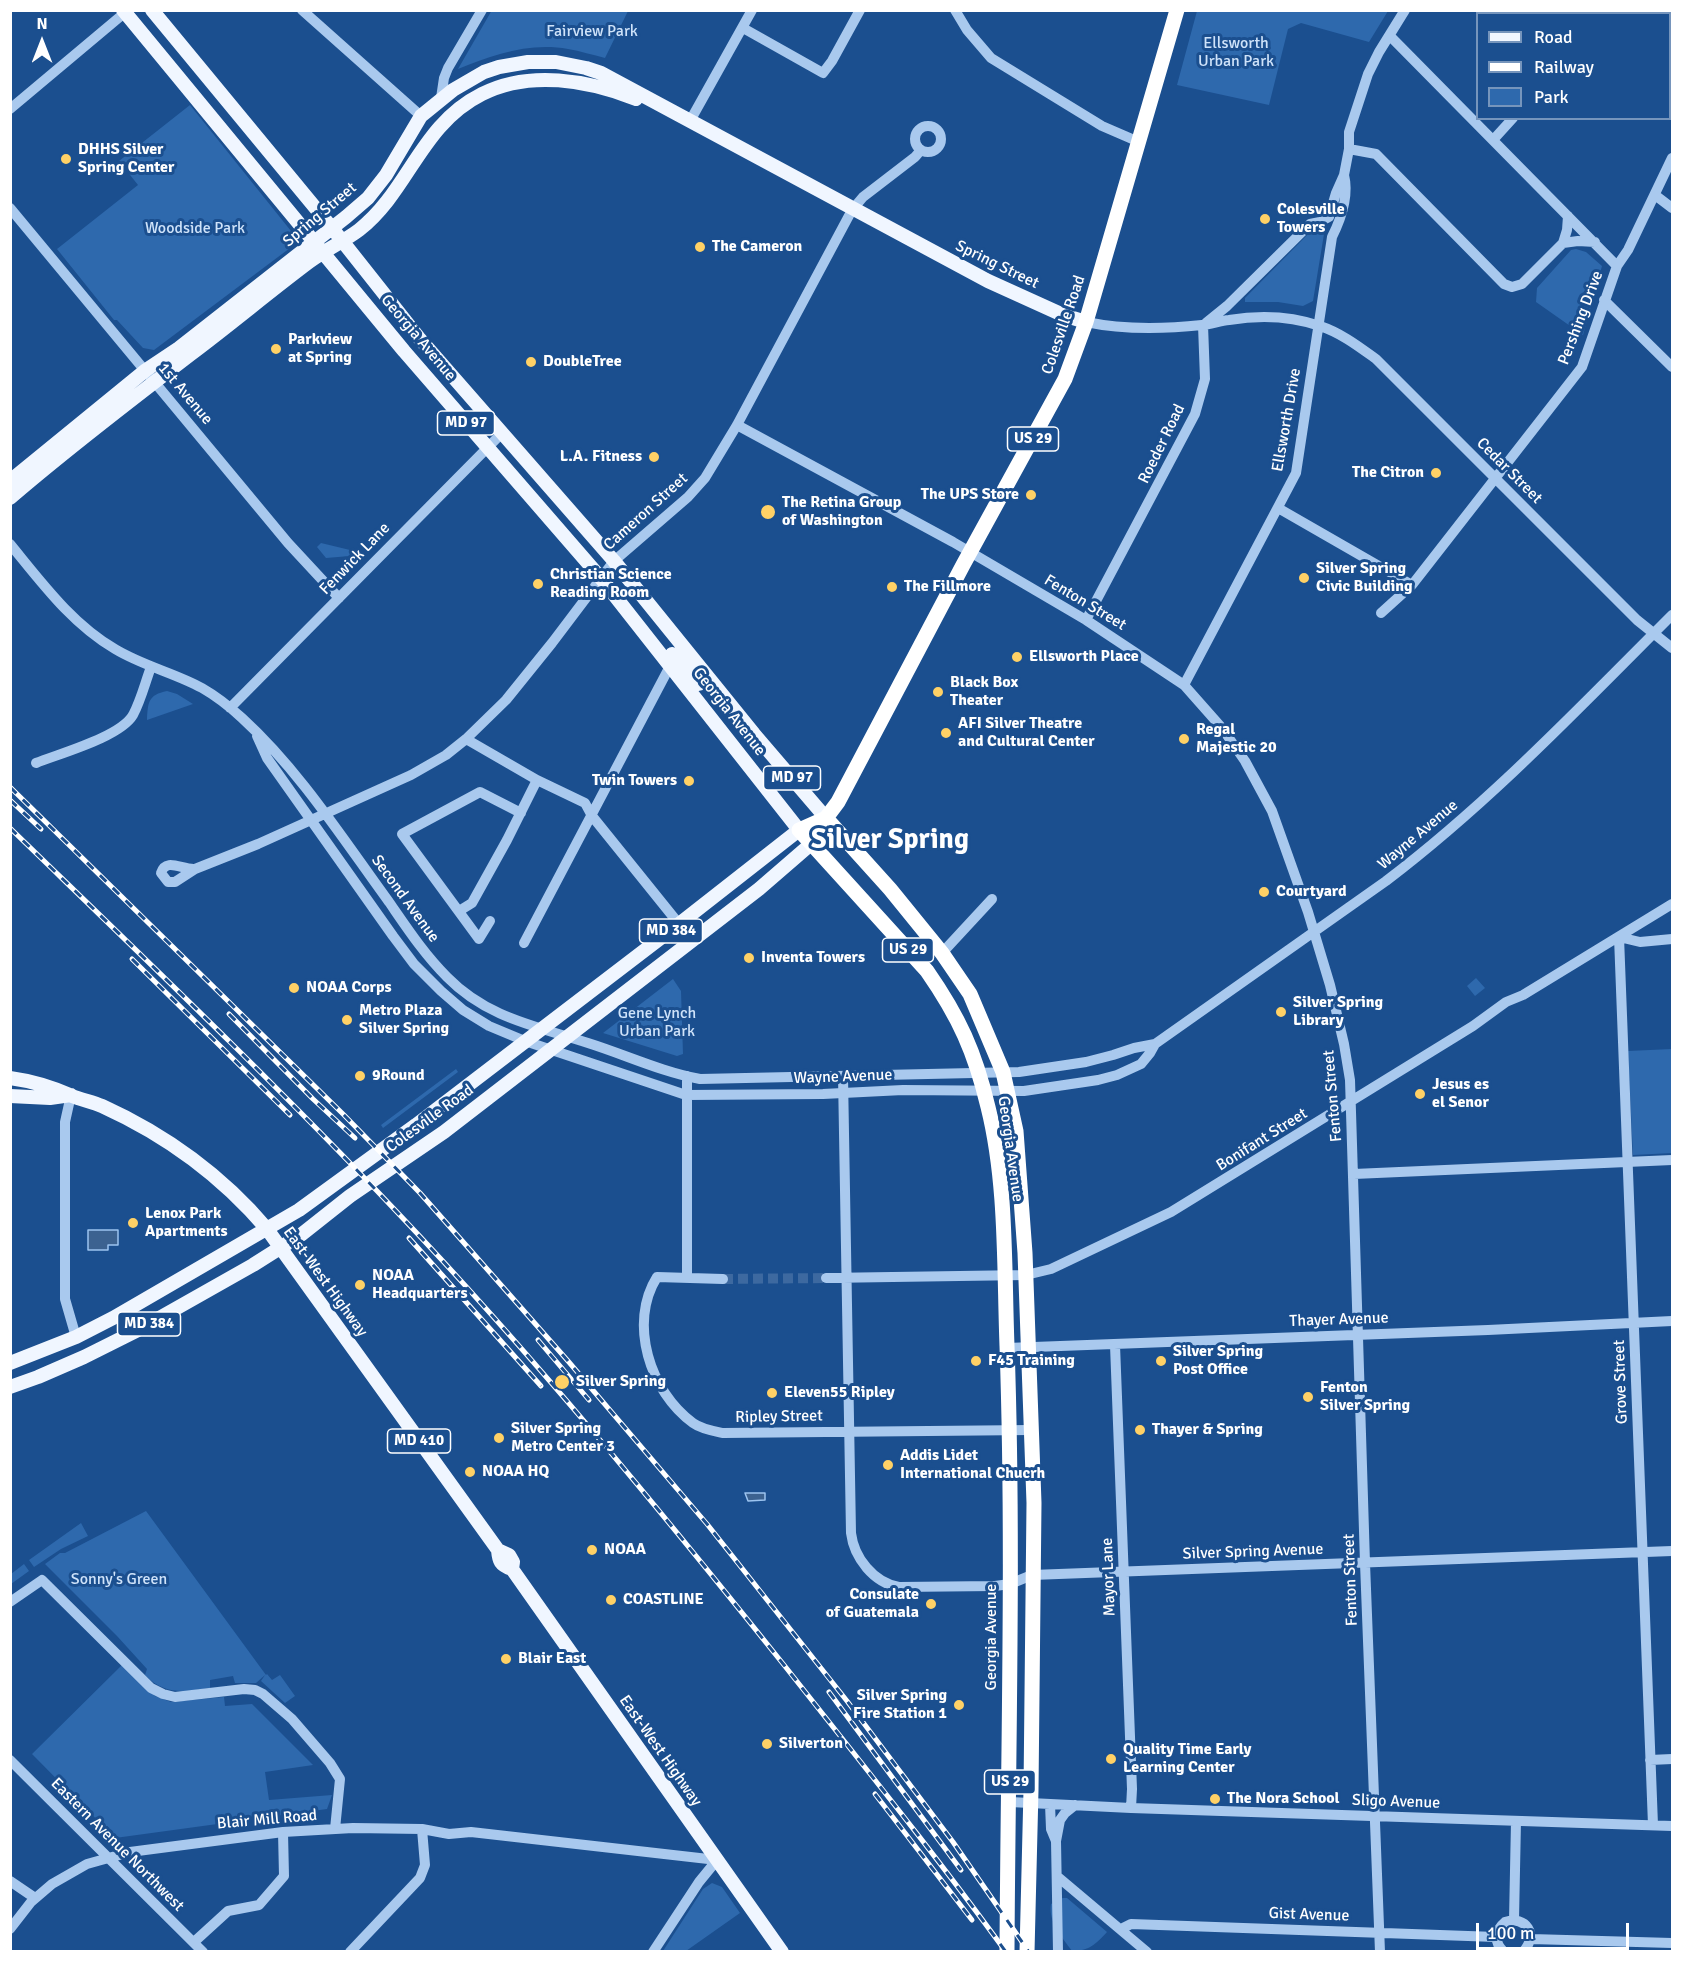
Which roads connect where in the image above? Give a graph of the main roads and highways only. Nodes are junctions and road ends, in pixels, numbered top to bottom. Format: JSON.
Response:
{"nodes":[{"id":1,"x":152,"y":10,"type":"edge"},
{"id":2,"x":1177,"y":10,"type":"edge"},
{"id":3,"x":125,"y":11,"type":"edge"},
{"id":4,"x":690,"y":121,"type":"junction"},
{"id":5,"x":332,"y":228,"type":"junction"},
{"id":6,"x":342,"y":240,"type":"junction"},
{"id":7,"x":319,"y":247,"type":"junction"},
{"id":8,"x":1086,"y":322,"type":"junction"},
{"id":9,"x":151,"y":376,"type":"junction"},
{"id":10,"x":10,"y":481,"type":"edge"},
{"id":11,"x":10,"y":498,"type":"edge"},
{"id":12,"x":644,"y":633,"type":"junction"},
{"id":13,"x":711,"y":681,"type":"junction"},
{"id":14,"x":826,"y":818,"type":"junction"},
{"id":15,"x":800,"y":830,"type":"junction"},
{"id":16,"x":811,"y":844,"type":"junction"},
{"id":17,"x":10,"y":1078,"type":"edge"},
{"id":18,"x":71,"y":1095,"type":"junction"},
{"id":19,"x":10,"y":1096,"type":"edge"},
{"id":20,"x":267,"y":1229,"type":"junction"},
{"id":21,"x":280,"y":1248,"type":"junction"},
{"id":22,"x":10,"y":1363,"type":"edge"},
{"id":23,"x":10,"y":1386,"type":"edge"},
{"id":24,"x":1010,"y":1708,"type":"junction"},
{"id":25,"x":1032,"y":1708,"type":"junction"},
{"id":26,"x":782,"y":1952,"type":"edge"},
{"id":27,"x":1007,"y":1952,"type":"edge"},
{"id":28,"x":1027,"y":1952,"type":"edge"}],
"edges":[{"from":1,"to":5,"type":"main road","name":"Georgia Avenue","number":"MD 97"},
{"from":2,"to":8,"type":"highway","name":"Colesville Road","number":"US 29"},
{"from":3,"to":7,"type":"main road","name":"Georgia Avenue","number":"MD 97"},
{"from":4,"to":5,"type":"main road","name":"Spring Street"},
{"from":4,"to":6,"type":"main road","name":"Spring Street"},
{"from":4,"to":8,"type":"main road","name":"Spring Street"},
{"from":5,"to":6,"type":"main road","name":"Georgia Avenue","number":"MD 97"},
{"from":5,"to":7,"type":"main road","name":"Spring Street"},
{"from":6,"to":7,"type":"main road","name":"Spring Street"},
{"from":6,"to":13,"type":"main road","name":"Georgia Avenue","number":"MD 97"},
{"from":7,"to":9,"type":"main road","name":"Spring Street"},
{"from":7,"to":12,"type":"main road","name":"Georgia Avenue","number":"MD 97"},
{"from":8,"to":14,"type":"highway","name":"Colesville Road","number":"US 29"},
{"from":9,"to":10,"type":"main road","name":"Spring Street"},
{"from":9,"to":11,"type":"main road","name":"Spring Street"},
{"from":12,"to":13,"type":"main road","number":"MD 97"},
{"from":12,"to":15,"type":"main road","name":"Georgia Avenue","number":"MD 97"},
{"from":13,"to":14,"type":"main road","name":"Georgia Avenue","number":"MD 97"},
{"from":14,"to":15,"type":"highway","name":"Colesville Road"},
{"from":14,"to":16,"type":"main road","name":"Colesville Road","number":"MD 384"},
{"from":14,"to":25,"type":"highway","name":"Georgia Avenue","number":"US 29"},
{"from":15,"to":16,"type":"highway","name":"Georgia Avenue","number":"US 29"},
{"from":15,"to":20,"type":"main road","name":"Colesville Road","number":"MD 384"},
{"from":16,"to":21,"type":"main road","name":"Colesville Road","number":"MD 384"},
{"from":16,"to":24,"type":"highway","name":"Georgia Avenue","number":"US 29"},
{"from":17,"to":18,"type":"main road","name":"East-West Highway","number":"MD 410"},
{"from":18,"to":19,"type":"main road","name":"East-West Highway","number":"MD 410"},
{"from":18,"to":20,"type":"main road","name":"East-West Highway","number":"MD 410"},
{"from":20,"to":21,"type":"main road","name":"East-West Highway","number":"MD 410"},
{"from":20,"to":22,"type":"main road","name":"Colesville Road","number":"MD 384"},
{"from":21,"to":23,"type":"main road","name":"Colesville Road","number":"MD 384"},
{"from":21,"to":26,"type":"main road","name":"East-West Highway","number":"MD 410"},
{"from":24,"to":25,"type":"highway"},
{"from":24,"to":27,"type":"highway","name":"Georgia Avenue","number":"US 29"},
{"from":25,"to":28,"type":"highway","name":"Georgia Avenue","number":"US 29"}]}
